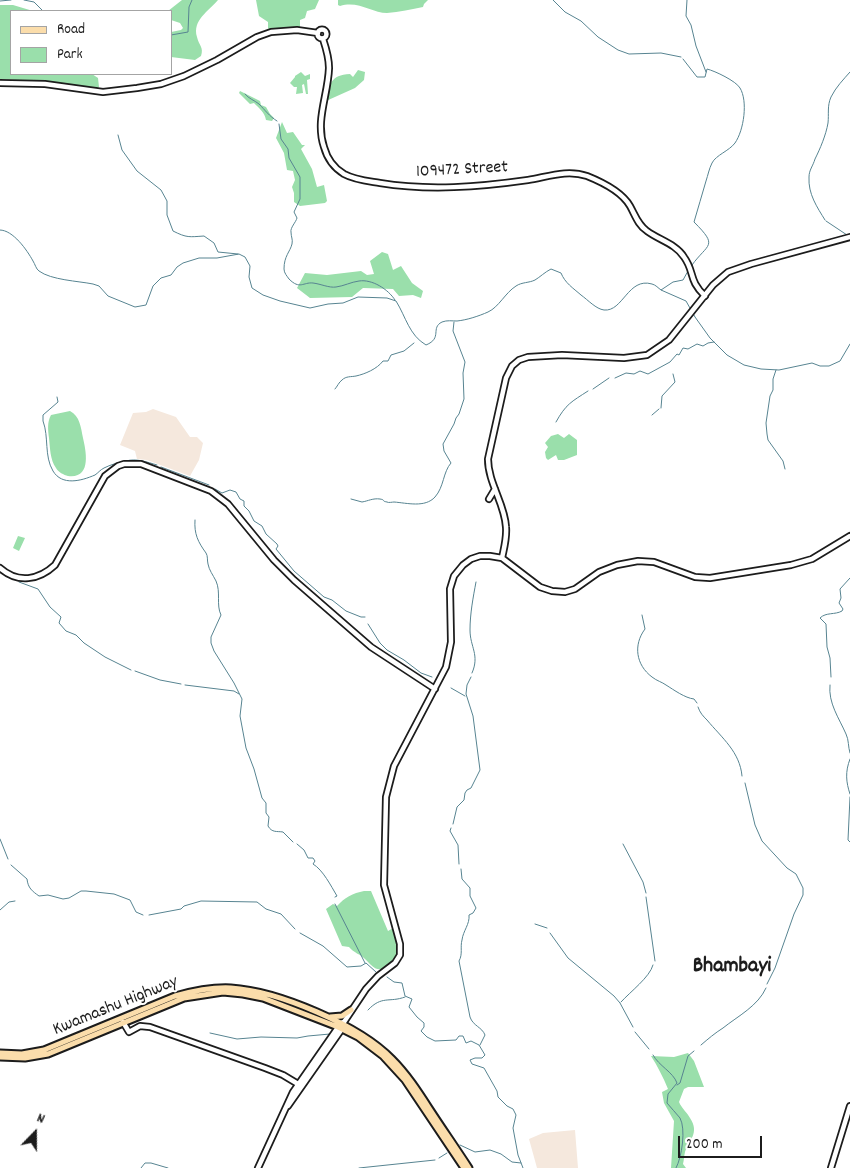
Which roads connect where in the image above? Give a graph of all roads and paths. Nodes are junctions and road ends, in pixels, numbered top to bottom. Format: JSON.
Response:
{"nodes":[{"id":1,"x":318,"y":33,"type":"junction"},
{"id":2,"x":323,"y":39,"type":"junction"},
{"id":3,"x":0,"y":83,"type":"edge"},
{"id":4,"x":850,"y":237,"type":"edge"},
{"id":5,"x":705,"y":296,"type":"junction"},
{"id":6,"x":495,"y":489,"type":"junction"},
{"id":7,"x":489,"y":499,"type":"dead end"},
{"id":8,"x":850,"y":536,"type":"edge"},
{"id":9,"x":502,"y":558,"type":"junction"},
{"id":10,"x":0,"y":568,"type":"edge"},
{"id":11,"x":435,"y":689,"type":"junction"},
{"id":12,"x":350,"y":1010,"type":"junction"},
{"id":13,"x":327,"y":1017,"type":"junction"},
{"id":14,"x":123,"y":1022,"type":"junction"},
{"id":15,"x":342,"y":1025,"type":"junction"},
{"id":16,"x":0,"y":1053,"type":"edge"},
{"id":17,"x":0,"y":1057,"type":"edge"},
{"id":18,"x":298,"y":1084,"type":"junction"},
{"id":19,"x":850,"y":1106,"type":"edge"},
{"id":20,"x":283,"y":1114,"type":"junction"},
{"id":21,"x":258,"y":1168,"type":"edge"},
{"id":22,"x":464,"y":1168,"type":"edge"},
{"id":23,"x":469,"y":1168,"type":"edge"},
{"id":24,"x":831,"y":1168,"type":"edge"}],
"edges":[{"from":1,"to":2,"type":"street"},
{"from":1,"to":2,"type":"street"},
{"from":1,"to":3,"type":"street"},
{"from":2,"to":5,"type":"street","name":"109472 Street"},
{"from":4,"to":5,"type":"street"},
{"from":5,"to":6,"type":"street"},
{"from":6,"to":7,"type":"street"},
{"from":6,"to":9,"type":"street"},
{"from":8,"to":9,"type":"street"},
{"from":9,"to":11,"type":"street"},
{"from":10,"to":11,"type":"street"},
{"from":11,"to":12,"type":"street"},
{"from":12,"to":13,"type":"main road"},
{"from":12,"to":15,"type":"street"},
{"from":13,"to":15,"type":"main road","name":"Kwamashu Highway"},
{"from":13,"to":16,"type":"main road","name":"Kwamashu Highway"},
{"from":14,"to":15,"type":"main road","name":"Kwamashu Highway"},
{"from":14,"to":17,"type":"main road","name":"Kwamashu Highway"},
{"from":14,"to":18,"type":"street"},
{"from":15,"to":18,"type":"street"},
{"from":15,"to":20,"type":"street"},
{"from":15,"to":22,"type":"main road","name":"Kwamashu Highway"},
{"from":15,"to":23,"type":"main road","name":"Kwamashu Highway"},
{"from":18,"to":20,"type":"street"},
{"from":19,"to":24,"type":"street"},
{"from":20,"to":21,"type":"street"}]}
